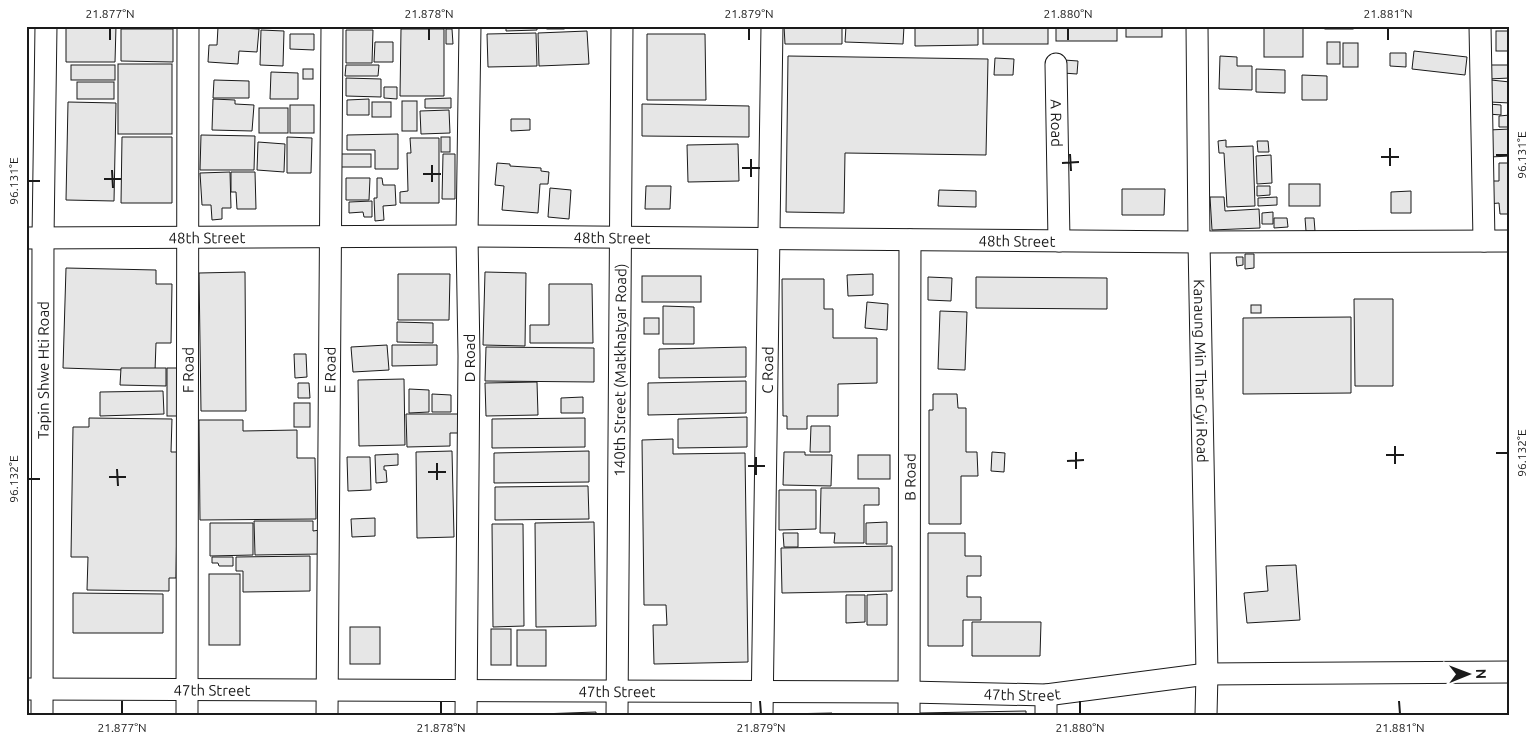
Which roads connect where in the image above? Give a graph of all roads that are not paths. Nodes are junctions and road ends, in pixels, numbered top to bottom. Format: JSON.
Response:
{"nodes":[{"id":1,"x":46,"y":26,"type":"edge"},
{"id":2,"x":188,"y":26,"type":"edge"},
{"id":3,"x":332,"y":26,"type":"edge"},
{"id":4,"x":470,"y":26,"type":"edge"},
{"id":5,"x":622,"y":26,"type":"edge"},
{"id":6,"x":772,"y":26,"type":"edge"},
{"id":7,"x":1196,"y":26,"type":"edge"},
{"id":8,"x":1480,"y":26,"type":"edge"},
{"id":9,"x":1056,"y":64,"type":"dead end"},
{"id":10,"x":467,"y":236,"type":"junction"},
{"id":11,"x":188,"y":237,"type":"junction"},
{"id":12,"x":332,"y":237,"type":"junction"},
{"id":13,"x":619,"y":237,"type":"junction"},
{"id":14,"x":35,"y":238,"type":"edge"},
{"id":15,"x":770,"y":238,"type":"junction"},
{"id":16,"x":910,"y":240,"type":"junction"},
{"id":17,"x":1059,"y":240,"type":"junction"},
{"id":18,"x":1510,"y":240,"type":"edge"},
{"id":19,"x":1484,"y":241,"type":"junction"},
{"id":20,"x":1199,"y":242,"type":"junction"},
{"id":21,"x":1510,"y":672,"type":"edge"},
{"id":22,"x":1207,"y":674,"type":"junction"},
{"id":23,"x":34,"y":689,"type":"edge"},
{"id":24,"x":187,"y":690,"type":"junction"},
{"id":25,"x":327,"y":690,"type":"junction"},
{"id":26,"x":466,"y":690,"type":"junction"},
{"id":27,"x":617,"y":691,"type":"junction"},
{"id":28,"x":762,"y":692,"type":"junction"},
{"id":29,"x":909,"y":692,"type":"junction"},
{"id":30,"x":1046,"y":705,"type":"edge"},
{"id":31,"x":42,"y":715,"type":"edge"},
{"id":32,"x":187,"y":715,"type":"edge"},
{"id":33,"x":327,"y":715,"type":"edge"},
{"id":34,"x":466,"y":715,"type":"edge"},
{"id":35,"x":617,"y":715,"type":"edge"},
{"id":36,"x":762,"y":715,"type":"edge"},
{"id":37,"x":909,"y":715,"type":"edge"},
{"id":38,"x":1206,"y":715,"type":"edge"}],
"edges":[{"from":1,"to":14,"type":"street","name":"Tapin Shwe Hti Road"},
{"from":2,"to":11,"type":"street","name":"F Road"},
{"from":3,"to":12,"type":"street","name":"E Road"},
{"from":4,"to":10,"type":"street","name":"D Road"},
{"from":5,"to":13,"type":"street","name":"140th Street (Matkhatyar Road)"},
{"from":6,"to":15,"type":"street","name":"C Road"},
{"from":7,"to":20,"type":"street","name":"Kanaung Min Thar Gyi Road"},
{"from":8,"to":19,"type":"street"},
{"from":9,"to":17,"type":"street","name":"A Road"},
{"from":10,"to":12,"type":"street","name":"48th Street"},
{"from":10,"to":13,"type":"street","name":"48th Street"},
{"from":10,"to":26,"type":"street","name":"D Road"},
{"from":11,"to":12,"type":"street","name":"48th Street"},
{"from":11,"to":14,"type":"street","name":"48th Street"},
{"from":11,"to":24,"type":"street","name":"F Road"},
{"from":12,"to":25,"type":"street","name":"E Road"},
{"from":13,"to":15,"type":"street","name":"48th Street"},
{"from":13,"to":27,"type":"street","name":"140th Street (Matkhatyar Road)"},
{"from":14,"to":23,"type":"street","name":"Tapin Shwe Hti Road"},
{"from":15,"to":16,"type":"street","name":"48th Street"},
{"from":15,"to":28,"type":"street","name":"C Road"},
{"from":16,"to":17,"type":"street","name":"48th Street"},
{"from":16,"to":29,"type":"street","name":"B Road"},
{"from":17,"to":20,"type":"street","name":"48th Street"},
{"from":18,"to":19,"type":"street","name":"48th Street"},
{"from":19,"to":20,"type":"street","name":"48th Street"},
{"from":20,"to":22,"type":"street","name":"Kanaung Min Thar Gyi Road"},
{"from":21,"to":22,"type":"street","name":"47th Street"},
{"from":22,"to":30,"type":"street","name":"47th Street"},
{"from":22,"to":38,"type":"street","name":"Kanaung Min Thar Gyi Road"},
{"from":23,"to":24,"type":"street","name":"47th Street"},
{"from":23,"to":31,"type":"street","name":"Tapin Shwe Hti Road"},
{"from":24,"to":25,"type":"street","name":"47th Street"},
{"from":24,"to":32,"type":"street","name":"F Road"},
{"from":25,"to":26,"type":"street","name":"47th Street"},
{"from":25,"to":33,"type":"street","name":"E Road"},
{"from":26,"to":27,"type":"street","name":"47th Street"},
{"from":26,"to":34,"type":"street","name":"D Road"},
{"from":27,"to":28,"type":"street","name":"47th Street"},
{"from":27,"to":35,"type":"street","name":"140th Street (Matkhatyar Road)"},
{"from":28,"to":29,"type":"street","name":"47th Street"},
{"from":28,"to":36,"type":"street","name":"C Road"},
{"from":29,"to":30,"type":"street","name":"47th Street"},
{"from":29,"to":37,"type":"street","name":"B Road"}]}
